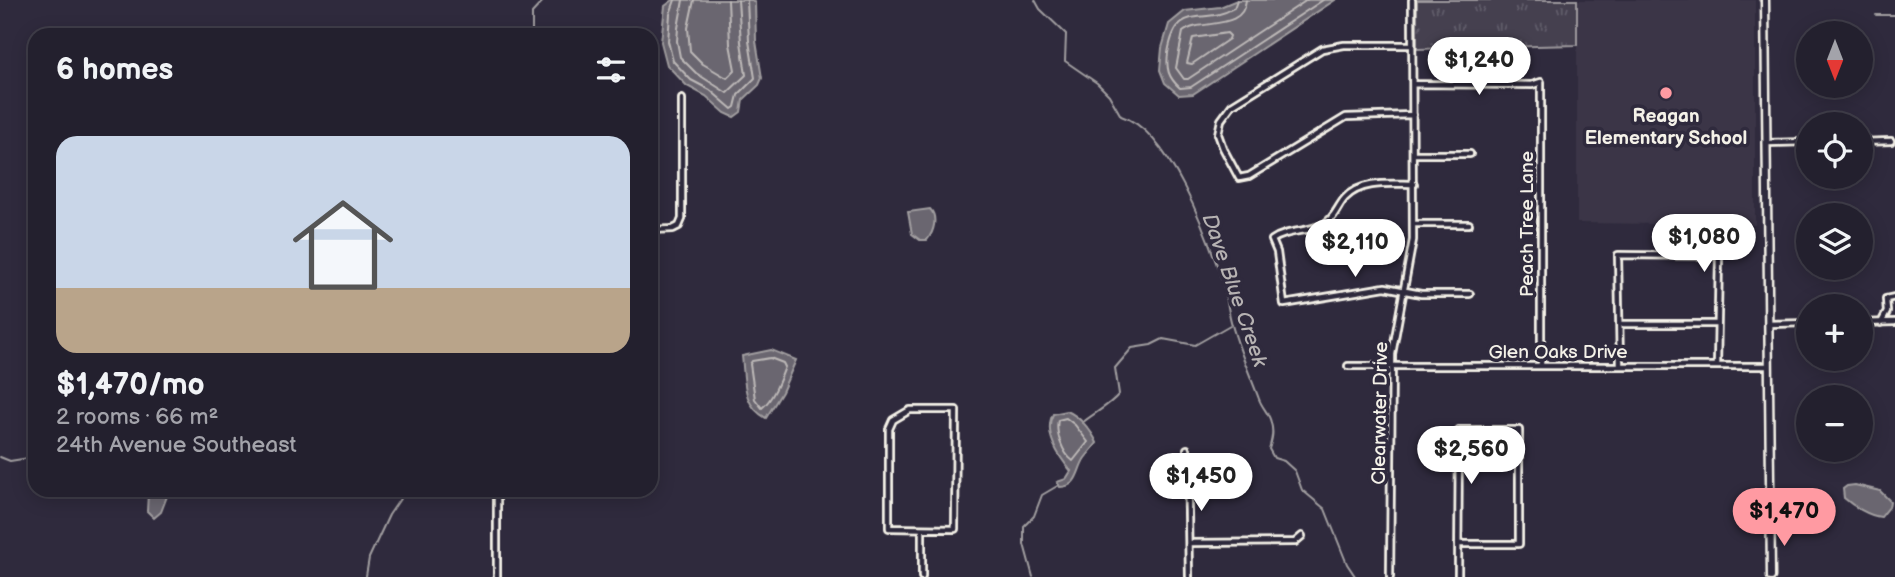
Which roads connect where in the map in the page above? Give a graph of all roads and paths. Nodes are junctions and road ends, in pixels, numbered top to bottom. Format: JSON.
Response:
{"nodes":[{"id":1,"x":1412,"y":0,"type":"edge"},
{"id":2,"x":1765,"y":0,"type":"edge"},
{"id":3,"x":1412,"y":45,"type":"junction"},
{"id":4,"x":1413,"y":84,"type":"junction"},
{"id":5,"x":682,"y":99,"type":"dead end"},
{"id":6,"x":1413,"y":115,"type":"junction"},
{"id":7,"x":1891,"y":141,"type":"dead end"},
{"id":8,"x":1796,"y":142,"type":"edge"},
{"id":9,"x":1873,"y":142,"type":"edge"},
{"id":10,"x":1766,"y":143,"type":"junction"},
{"id":11,"x":1413,"y":154,"type":"junction"},
{"id":12,"x":1470,"y":154,"type":"dead end"},
{"id":13,"x":1413,"y":184,"type":"junction"},
{"id":14,"x":1414,"y":224,"type":"junction"},
{"id":15,"x":1469,"y":224,"type":"dead end"},
{"id":16,"x":658,"y":230,"type":"edge"},
{"id":17,"x":1404,"y":290,"type":"junction"},
{"id":18,"x":1471,"y":294,"type":"dead end"},
{"id":19,"x":1895,"y":297,"type":"edge"},
{"id":20,"x":1895,"y":322,"type":"edge"},
{"id":21,"x":1796,"y":323,"type":"edge"},
{"id":22,"x":1873,"y":323,"type":"edge"},
{"id":23,"x":1881,"y":323,"type":"junction"},
{"id":24,"x":1621,"y":324,"type":"junction"},
{"id":25,"x":1717,"y":324,"type":"junction"},
{"id":26,"x":1768,"y":324,"type":"junction"},
{"id":27,"x":1392,"y":365,"type":"junction"},
{"id":28,"x":1541,"y":365,"type":"junction"},
{"id":29,"x":1620,"y":365,"type":"junction"},
{"id":30,"x":1348,"y":366,"type":"dead end"},
{"id":31,"x":1717,"y":366,"type":"junction"},
{"id":32,"x":1768,"y":366,"type":"junction"},
{"id":33,"x":1187,"y":449,"type":"dead end"},
{"id":34,"x":1233,"y":471,"type":"dead end"},
{"id":35,"x":1188,"y":476,"type":"junction"},
{"id":36,"x":497,"y":497,"type":"edge"},
{"id":37,"x":922,"y":530,"type":"junction"},
{"id":38,"x":1302,"y":536,"type":"dead end"},
{"id":39,"x":1189,"y":543,"type":"junction"},
{"id":40,"x":1458,"y":544,"type":"junction"},
{"id":41,"x":497,"y":577,"type":"edge"},
{"id":42,"x":922,"y":577,"type":"edge"},
{"id":43,"x":1189,"y":577,"type":"edge"},
{"id":44,"x":1390,"y":577,"type":"edge"},
{"id":45,"x":1458,"y":577,"type":"edge"},
{"id":46,"x":1772,"y":577,"type":"edge"}],
"edges":[{"from":1,"to":3,"type":"street","name":"Clearwater Drive"},
{"from":2,"to":10,"type":"street"},
{"from":3,"to":4,"type":"street","name":"Clearwater Drive"},
{"from":3,"to":6,"type":"street"},
{"from":4,"to":6,"type":"street","name":"Clearwater Drive"},
{"from":4,"to":28,"type":"street","name":"Peach Tree Lane"},
{"from":5,"to":16,"type":"street"},
{"from":6,"to":11,"type":"street","name":"Clearwater Drive"},
{"from":7,"to":9,"type":"street"},
{"from":8,"to":10,"type":"street"},
{"from":10,"to":26,"type":"street"},
{"from":11,"to":12,"type":"street"},
{"from":11,"to":13,"type":"street","name":"Clearwater Drive"},
{"from":13,"to":14,"type":"street","name":"Clearwater Drive"},
{"from":13,"to":17,"type":"street"},
{"from":14,"to":15,"type":"street"},
{"from":14,"to":17,"type":"street","name":"Clearwater Drive"},
{"from":17,"to":18,"type":"street"},
{"from":17,"to":27,"type":"street","name":"Clearwater Drive"},
{"from":19,"to":23,"type":"street"},
{"from":20,"to":23,"type":"street"},
{"from":21,"to":26,"type":"street"},
{"from":22,"to":23,"type":"street"},
{"from":24,"to":25,"type":"street"},
{"from":24,"to":25,"type":"street"},
{"from":24,"to":29,"type":"street"},
{"from":25,"to":31,"type":"street"},
{"from":26,"to":32,"type":"street"},
{"from":27,"to":28,"type":"street","name":"Glen Oaks Drive"},
{"from":27,"to":30,"type":"street","name":"Glen Oaks Drive"},
{"from":27,"to":44,"type":"street","name":"Clearwater Drive"},
{"from":28,"to":29,"type":"street","name":"Glen Oaks Drive"},
{"from":29,"to":31,"type":"street","name":"Glen Oaks Drive"},
{"from":31,"to":32,"type":"street","name":"Glen Oaks Drive"},
{"from":32,"to":46,"type":"street"},
{"from":33,"to":35,"type":"street"},
{"from":34,"to":35,"type":"street"},
{"from":35,"to":39,"type":"street"},
{"from":36,"to":41,"type":"street"},
{"from":37,"to":37,"type":"street"},
{"from":37,"to":42,"type":"street"},
{"from":38,"to":39,"type":"street"},
{"from":39,"to":43,"type":"street"},
{"from":40,"to":40,"type":"street"},
{"from":40,"to":45,"type":"street"}]}
